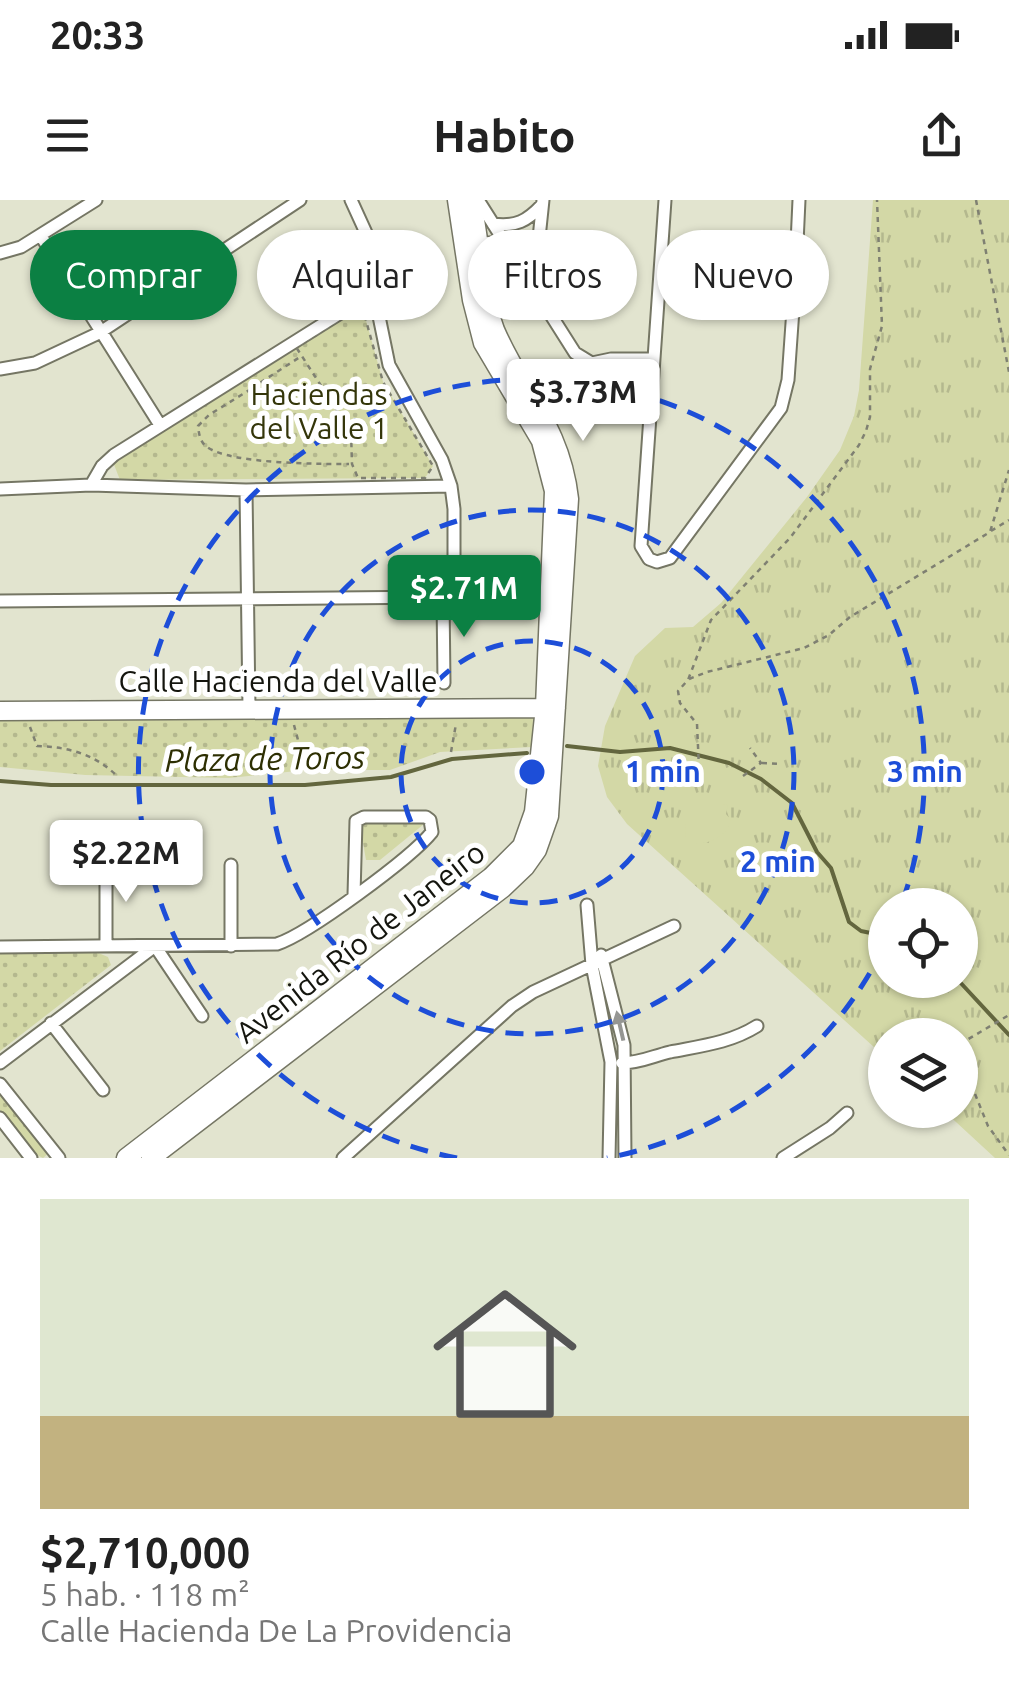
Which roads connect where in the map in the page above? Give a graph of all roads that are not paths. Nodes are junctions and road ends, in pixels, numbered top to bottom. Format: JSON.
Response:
{"nodes":[{"id":1,"x":96,"y":200,"type":"edge"},
{"id":2,"x":300,"y":200,"type":"edge"},
{"id":3,"x":351,"y":200,"type":"edge"},
{"id":4,"x":457,"y":200,"type":"edge"},
{"id":5,"x":475,"y":200,"type":"edge"},
{"id":6,"x":665,"y":200,"type":"edge"},
{"id":7,"x":799,"y":200,"type":"edge"},
{"id":8,"x":543,"y":202,"type":"edge"},
{"id":9,"x":493,"y":224,"type":"junction"},
{"id":10,"x":49,"y":230,"type":"edge"},
{"id":11,"x":367,"y":230,"type":"edge"},
{"id":12,"x":478,"y":230,"type":"edge"},
{"id":13,"x":497,"y":230,"type":"edge"},
{"id":14,"x":541,"y":230,"type":"edge"},
{"id":15,"x":798,"y":230,"type":"edge"},
{"id":16,"x":30,"y":240,"type":"edge"},
{"id":17,"x":0,"y":253,"type":"edge"},
{"id":18,"x":91,"y":320,"type":"edge"},
{"id":19,"x":329,"y":320,"type":"edge"},
{"id":20,"x":380,"y":320,"type":"edge"},
{"id":21,"x":493,"y":320,"type":"edge"},
{"id":22,"x":555,"y":320,"type":"edge"},
{"id":23,"x":792,"y":320,"type":"edge"},
{"id":24,"x":99,"y":333,"type":"junction"},
{"id":25,"x":653,"y":365,"type":"junction"},
{"id":26,"x":0,"y":369,"type":"edge"},
{"id":27,"x":160,"y":425,"type":"junction"},
{"id":28,"x":91,"y":485,"type":"junction"},
{"id":29,"x":450,"y":486,"type":"junction"},
{"id":30,"x":0,"y":489,"type":"edge"},
{"id":31,"x":246,"y":490,"type":"junction"},
{"id":32,"x":443,"y":597,"type":"junction"},
{"id":33,"x":247,"y":598,"type":"junction"},
{"id":34,"x":0,"y":600,"type":"edge"},
{"id":35,"x":444,"y":683,"type":"dead end"},
{"id":36,"x":249,"y":708,"type":"junction"},
{"id":37,"x":551,"y":708,"type":"junction"},
{"id":38,"x":0,"y":711,"type":"edge"},
{"id":39,"x":106,"y":864,"type":"dead end"},
{"id":40,"x":230,"y":864,"type":"dead end"},
{"id":41,"x":354,"y":895,"type":"junction"},
{"id":42,"x":587,"y":906,"type":"dead end"},
{"id":43,"x":674,"y":926,"type":"dead end"},
{"id":44,"x":106,"y":946,"type":"junction"},
{"id":45,"x":154,"y":946,"type":"junction"},
{"id":46,"x":231,"y":946,"type":"junction"},
{"id":47,"x":0,"y":947,"type":"edge"},
{"id":48,"x":598,"y":963,"type":"junction"},
{"id":49,"x":202,"y":1016,"type":"dead end"},
{"id":50,"x":52,"y":1022,"type":"junction"},
{"id":51,"x":756,"y":1026,"type":"dead end"},
{"id":52,"x":610,"y":1062,"type":"junction"},
{"id":53,"x":0,"y":1063,"type":"edge"},
{"id":54,"x":626,"y":1063,"type":"junction"},
{"id":55,"x":0,"y":1084,"type":"edge"},
{"id":56,"x":103,"y":1090,"type":"dead end"},
{"id":57,"x":847,"y":1113,"type":"dead end"},
{"id":58,"x":0,"y":1118,"type":"edge"},
{"id":59,"x":54,"y":1156,"type":"edge"},
{"id":60,"x":31,"y":1158,"type":"edge"},
{"id":61,"x":126,"y":1158,"type":"edge"},
{"id":62,"x":152,"y":1158,"type":"edge"},
{"id":63,"x":344,"y":1158,"type":"edge"},
{"id":64,"x":609,"y":1158,"type":"edge"},
{"id":65,"x":625,"y":1158,"type":"edge"},
{"id":66,"x":783,"y":1158,"type":"edge"}],
"edges":[{"from":1,"to":10,"type":"street"},
{"from":2,"to":24,"type":"street"},
{"from":3,"to":11,"type":"street"},
{"from":4,"to":37,"type":"main road","name":"Avenida Río de Janeiro"},
{"from":5,"to":9,"type":"street","name":"Avenida Río de Janeiro"},
{"from":5,"to":12,"type":"main road","name":"Avenida Río de Janeiro"},
{"from":6,"to":25,"type":"street"},
{"from":7,"to":15,"type":"street"},
{"from":8,"to":9,"type":"street"},
{"from":8,"to":14,"type":"street"},
{"from":9,"to":13,"type":"street","name":"Avenida Río de Janeiro"},
{"from":16,"to":17,"type":"street"},
{"from":18,"to":24,"type":"street"},
{"from":19,"to":27,"type":"street"},
{"from":20,"to":29,"type":"street"},
{"from":21,"to":37,"type":"main road","name":"Avenida Río de Janeiro"},
{"from":22,"to":25,"type":"street","name":"Avenida Río de Janeiro"},
{"from":23,"to":25,"type":"street"},
{"from":24,"to":26,"type":"street"},
{"from":24,"to":27,"type":"street"},
{"from":27,"to":28,"type":"street"},
{"from":28,"to":30,"type":"street"},
{"from":28,"to":31,"type":"street"},
{"from":29,"to":31,"type":"street"},
{"from":29,"to":32,"type":"street"},
{"from":31,"to":33,"type":"street"},
{"from":32,"to":33,"type":"street"},
{"from":32,"to":35,"type":"street"},
{"from":33,"to":34,"type":"street"},
{"from":33,"to":36,"type":"street"},
{"from":36,"to":37,"type":"main road","name":"Calle Hacienda del Valle"},
{"from":36,"to":38,"type":"main road","name":"Calle Hacienda del Valle"},
{"from":37,"to":61,"type":"main road","name":"Avenida Río de Janeiro"},
{"from":37,"to":62,"type":"main road","name":"Avenida Río de Janeiro"},
{"from":39,"to":44,"type":"street"},
{"from":40,"to":46,"type":"street"},
{"from":41,"to":41,"type":"street"},
{"from":41,"to":46,"type":"street"},
{"from":42,"to":48,"type":"street"},
{"from":43,"to":48,"type":"street"},
{"from":44,"to":45,"type":"street"},
{"from":44,"to":47,"type":"street"},
{"from":45,"to":46,"type":"street"},
{"from":45,"to":49,"type":"street"},
{"from":45,"to":50,"type":"street"},
{"from":48,"to":52,"type":"street"},
{"from":54,"to":48,"type":"street","one_way":true},
{"from":48,"to":63,"type":"street"},
{"from":50,"to":53,"type":"street"},
{"from":50,"to":56,"type":"street"},
{"from":51,"to":54,"type":"street"},
{"from":52,"to":54,"type":"street"},
{"from":52,"to":64,"type":"street"},
{"from":54,"to":65,"type":"street"},
{"from":55,"to":59,"type":"street"},
{"from":57,"to":66,"type":"street"},
{"from":58,"to":60,"type":"street"}]}
